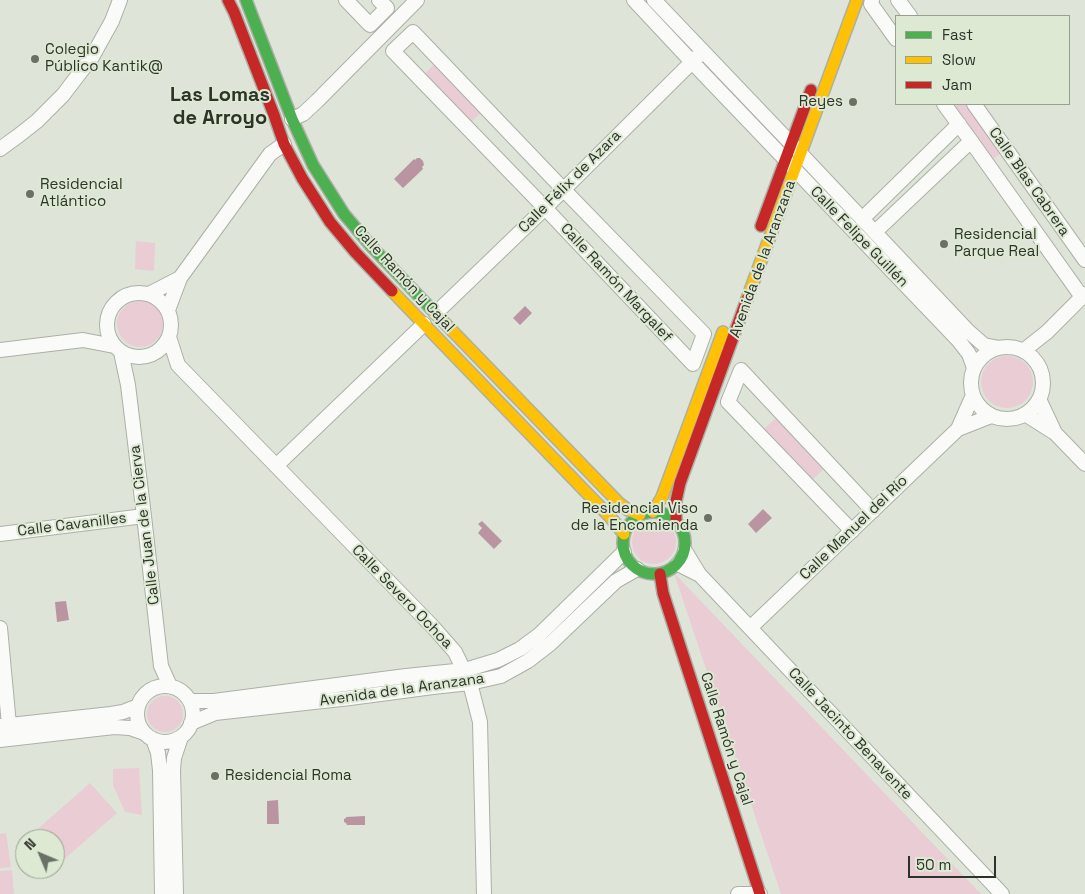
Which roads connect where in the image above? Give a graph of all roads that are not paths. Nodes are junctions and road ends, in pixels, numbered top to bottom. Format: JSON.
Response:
{"nodes":[{"id":1,"x":120,"y":0,"type":"edge"},
{"id":2,"x":228,"y":0,"type":"edge"},
{"id":3,"x":246,"y":0,"type":"edge"},
{"id":4,"x":346,"y":0,"type":"edge"},
{"id":5,"x":379,"y":0,"type":"edge"},
{"id":6,"x":417,"y":0,"type":"edge"},
{"id":7,"x":634,"y":0,"type":"edge"},
{"id":8,"x":654,"y":0,"type":"edge"},
{"id":9,"x":857,"y":0,"type":"edge"},
{"id":10,"x":872,"y":0,"type":"edge"},
{"id":11,"x":898,"y":0,"type":"edge"},
{"id":12,"x":380,"y":15,"type":"junction"},
{"id":13,"x":909,"y":15,"type":"edge"},
{"id":14,"x":391,"y":26,"type":"junction"},
{"id":15,"x":895,"y":38,"type":"edge"},
{"id":16,"x":405,"y":40,"type":"junction"},
{"id":17,"x":703,"y":51,"type":"junction"},
{"id":18,"x":692,"y":62,"type":"junction"},
{"id":19,"x":814,"y":80,"type":"dead end"},
{"id":20,"x":945,"y":105,"type":"edge"},
{"id":21,"x":975,"y":105,"type":"edge"},
{"id":22,"x":292,"y":119,"type":"junction"},
{"id":23,"x":959,"y":124,"type":"junction"},
{"id":24,"x":971,"y":141,"type":"junction"},
{"id":25,"x":791,"y":143,"type":"junction"},
{"id":26,"x":284,"y":144,"type":"junction"},
{"id":27,"x":0,"y":149,"type":"edge"},
{"id":28,"x":801,"y":154,"type":"junction"},
{"id":29,"x":785,"y":160,"type":"junction"},
{"id":30,"x":795,"y":170,"type":"junction"},
{"id":31,"x":563,"y":189,"type":"junction"},
{"id":32,"x":545,"y":208,"type":"junction"},
{"id":33,"x":862,"y":219,"type":"junction"},
{"id":34,"x":874,"y":232,"type":"junction"},
{"id":35,"x":757,"y":238,"type":"dead end"},
{"id":36,"x":1085,"y":260,"type":"edge"},
{"id":37,"x":180,"y":278,"type":"junction"},
{"id":38,"x":148,"y":294,"type":"junction"},
{"id":39,"x":1083,"y":296,"type":"edge"},
{"id":40,"x":168,"y":310,"type":"junction"},
{"id":41,"x":436,"y":313,"type":"junction"},
{"id":42,"x":727,"y":320,"type":"dead end"},
{"id":43,"x":107,"y":321,"type":"junction"},
{"id":44,"x":424,"y":324,"type":"junction"},
{"id":45,"x":1047,"y":332,"type":"junction"},
{"id":46,"x":169,"y":336,"type":"junction"},
{"id":47,"x":84,"y":340,"type":"junction"},
{"id":48,"x":998,"y":348,"type":"junction"},
{"id":49,"x":117,"y":349,"type":"junction"},
{"id":50,"x":699,"y":349,"type":"junction"},
{"id":51,"x":0,"y":350,"type":"edge"},
{"id":52,"x":1023,"y":351,"type":"junction"},
{"id":53,"x":153,"y":354,"type":"junction"},
{"id":54,"x":138,"y":357,"type":"junction"},
{"id":55,"x":711,"y":361,"type":"junction"},
{"id":56,"x":178,"y":365,"type":"junction"},
{"id":57,"x":1037,"y":365,"type":"junction"},
{"id":58,"x":974,"y":368,"type":"junction"},
{"id":59,"x":721,"y":372,"type":"junction"},
{"id":60,"x":128,"y":385,"type":"junction"},
{"id":61,"x":734,"y":386,"type":"junction"},
{"id":62,"x":973,"y":395,"type":"junction"},
{"id":63,"x":1039,"y":399,"type":"junction"},
{"id":64,"x":1025,"y":414,"type":"junction"},
{"id":65,"x":991,"y":416,"type":"junction"},
{"id":66,"x":958,"y":429,"type":"junction"},
{"id":67,"x":1055,"y":432,"type":"junction"},
{"id":68,"x":1085,"y":464,"type":"edge"},
{"id":69,"x":276,"y":466,"type":"junction"},
{"id":70,"x":873,"y":511,"type":"junction"},
{"id":71,"x":653,"y":512,"type":"junction"},
{"id":72,"x":640,"y":515,"type":"junction"},
{"id":73,"x":144,"y":516,"type":"junction"},
{"id":74,"x":676,"y":520,"type":"junction"},
{"id":75,"x":852,"y":531,"type":"junction"},
{"id":76,"x":0,"y":534,"type":"edge"},
{"id":77,"x":624,"y":534,"type":"junction"},
{"id":78,"x":685,"y":551,"type":"junction"},
{"id":79,"x":624,"y":552,"type":"junction"},
{"id":80,"x":678,"y":564,"type":"junction"},
{"id":81,"x":649,"y":572,"type":"junction"},
{"id":82,"x":699,"y":574,"type":"junction"},
{"id":83,"x":0,"y":628,"type":"edge"},
{"id":84,"x":750,"y":628,"type":"junction"},
{"id":85,"x":160,"y":666,"type":"junction"},
{"id":86,"x":465,"y":670,"type":"junction"},
{"id":87,"x":470,"y":683,"type":"junction"},
{"id":88,"x":170,"y":686,"type":"junction"},
{"id":89,"x":155,"y":688,"type":"junction"},
{"id":90,"x":190,"y":701,"type":"junction"},
{"id":91,"x":138,"y":706,"type":"junction"},
{"id":92,"x":191,"y":723,"type":"junction"},
{"id":93,"x":4,"y":726,"type":"edge"},
{"id":94,"x":149,"y":736,"type":"junction"},
{"id":95,"x":181,"y":737,"type":"junction"},
{"id":96,"x":0,"y":740,"type":"edge"},
{"id":97,"x":162,"y":894,"type":"edge"},
{"id":98,"x":176,"y":894,"type":"edge"},
{"id":99,"x":484,"y":894,"type":"edge"},
{"id":100,"x":738,"y":894,"type":"edge"},
{"id":101,"x":760,"y":894,"type":"edge"},
{"id":102,"x":1002,"y":894,"type":"edge"}],
"edges":[{"from":1,"to":27,"type":"street"},
{"from":2,"to":26,"type":"street","name":"Calle Ramón y Cajal"},
{"from":3,"to":22,"type":"street","name":"Calle Ramón y Cajal"},
{"from":4,"to":12,"type":"street"},
{"from":5,"to":12,"type":"street"},
{"from":6,"to":14,"type":"street"},
{"from":7,"to":18,"type":"street","name":"Calle Felipe Guillén"},
{"from":8,"to":17,"type":"street","name":"Calle Felipe Guillén"},
{"from":9,"to":28,"type":"street","name":"Avenida de la Aranzana"},
{"from":10,"to":15,"type":"street"},
{"from":11,"to":13,"type":"street"},
{"from":12,"to":14,"type":"street"},
{"from":14,"to":16,"type":"street"},
{"from":14,"to":22,"type":"street"},
{"from":16,"to":31,"type":"street","name":"Calle Ramón Margalef"},
{"from":16,"to":32,"type":"street","name":"Calle Ramón Margalef"},
{"from":17,"to":18,"type":"street","name":"Calle Félix de Azara"},
{"from":17,"to":25,"type":"street","name":"Calle Felipe Guillén"},
{"from":18,"to":29,"type":"street","name":"Calle Felipe Guillén"},
{"from":18,"to":31,"type":"street","name":"Calle Félix de Azara"},
{"from":19,"to":25,"type":"street","name":"Avenida de la Aranzana"},
{"from":20,"to":23,"type":"street","name":"Calle Blas Cabrera"},
{"from":21,"to":36,"type":"street","name":"Calle Blas Cabrera"},
{"from":22,"to":41,"type":"street","name":"Calle Ramón y Cajal"},
{"from":23,"to":24,"type":"street","name":"Calle Blas Cabrera"},
{"from":23,"to":33,"type":"street"},
{"from":24,"to":34,"type":"street"},
{"from":24,"to":39,"type":"street","name":"Calle Blas Cabrera"},
{"from":25,"to":28,"type":"street","name":"Calle Felipe Guillén"},
{"from":25,"to":29,"type":"street","name":"Avenida de la Aranzana"},
{"from":26,"to":37,"type":"street"},
{"from":26,"to":44,"type":"street","name":"Calle Ramón y Cajal"},
{"from":28,"to":30,"type":"street","name":"Avenida de la Aranzana"},
{"from":28,"to":33,"type":"street","name":"Calle Felipe Guillén"},
{"from":29,"to":30,"type":"street","name":"Calle Felipe Guillén"},
{"from":29,"to":35,"type":"street","name":"Avenida de la Aranzana"},
{"from":30,"to":58,"type":"street","name":"Calle Felipe Guillén"},
{"from":30,"to":59,"type":"street","name":"Avenida de la Aranzana"},
{"from":31,"to":32,"type":"street","name":"Calle Félix de Azara"},
{"from":31,"to":50,"type":"street","name":"Calle Ramón Margalef"},
{"from":32,"to":41,"type":"street","name":"Calle Félix de Azara"},
{"from":32,"to":50,"type":"street","name":"Calle Ramón Margalef"},
{"from":33,"to":34,"type":"street","name":"Calle Felipe Guillén"},
{"from":34,"to":48,"type":"street","name":"Calle Felipe Guillén"},
{"from":37,"to":38,"type":"street"},
{"from":37,"to":40,"type":"street"},
{"from":38,"to":40,"type":"street"},
{"from":38,"to":43,"type":"street"},
{"from":39,"to":45,"type":"street"},
{"from":40,"to":46,"type":"street"},
{"from":41,"to":72,"type":"street","name":"Calle Ramón y Cajal"},
{"from":42,"to":55,"type":"street","name":"Avenida de la Aranzana"},
{"from":43,"to":47,"type":"street"},
{"from":43,"to":49,"type":"street"},
{"from":44,"to":69,"type":"street"},
{"from":44,"to":77,"type":"street","name":"Calle Ramón y Cajal"},
{"from":45,"to":52,"type":"street"},
{"from":45,"to":57,"type":"street"},
{"from":46,"to":53,"type":"street"},
{"from":46,"to":56,"type":"street","name":"Calle Severo Ochoa"},
{"from":47,"to":49,"type":"street"},
{"from":47,"to":51,"type":"street"},
{"from":48,"to":52,"type":"street"},
{"from":48,"to":58,"type":"street"},
{"from":49,"to":54,"type":"street"},
{"from":49,"to":60,"type":"street","name":"Calle Juan de la Cierva"},
{"from":50,"to":55,"type":"street"},
{"from":52,"to":57,"type":"street"},
{"from":53,"to":54,"type":"street"},
{"from":53,"to":56,"type":"street","name":"Calle Severo Ochoa"},
{"from":54,"to":60,"type":"street","name":"Calle Juan de la Cierva"},
{"from":55,"to":59,"type":"street"},
{"from":55,"to":71,"type":"street","name":"Avenida de la Aranzana"},
{"from":56,"to":69,"type":"street","name":"Calle Severo Ochoa"},
{"from":57,"to":63,"type":"street"},
{"from":58,"to":62,"type":"street"},
{"from":59,"to":61,"type":"street"},
{"from":59,"to":74,"type":"street","name":"Avenida de la Aranzana"},
{"from":60,"to":73,"type":"street","name":"Calle Juan de la Cierva"},
{"from":61,"to":70,"type":"street"},
{"from":61,"to":75,"type":"street"},
{"from":62,"to":65,"type":"street"},
{"from":62,"to":66,"type":"street","name":"Calle Manuel del Río"},
{"from":63,"to":64,"type":"street"},
{"from":63,"to":67,"type":"street"},
{"from":64,"to":65,"type":"street"},
{"from":64,"to":67,"type":"street"},
{"from":65,"to":66,"type":"street","name":"Calle Manuel del Río"},
{"from":66,"to":70,"type":"street","name":"Calle Manuel del Río"},
{"from":67,"to":68,"type":"street"},
{"from":69,"to":86,"type":"street","name":"Calle Severo Ochoa"},
{"from":70,"to":75,"type":"street","name":"Calle Manuel del Río"},
{"from":71,"to":72,"type":"street"},
{"from":71,"to":74,"type":"street"},
{"from":72,"to":77,"type":"street"},
{"from":73,"to":76,"type":"street","name":"Calle Cavanilles"},
{"from":73,"to":85,"type":"street","name":"Calle Juan de la Cierva"},
{"from":74,"to":78,"type":"street"},
{"from":75,"to":84,"type":"street","name":"Calle Manuel del Río"},
{"from":77,"to":79,"type":"street"},
{"from":78,"to":80,"type":"street"},
{"from":78,"to":82,"type":"street","name":"Calle Jacinto Benavente"},
{"from":79,"to":81,"type":"street"},
{"from":79,"to":86,"type":"street","name":"Avenida de la Aranzana"},
{"from":80,"to":81,"type":"street"},
{"from":80,"to":82,"type":"street","name":"Calle Jacinto Benavente"},
{"from":81,"to":87,"type":"street","name":"Avenida de la Aranzana"},
{"from":81,"to":101,"type":"street","name":"Calle Ramón y Cajal"},
{"from":82,"to":84,"type":"street","name":"Calle Jacinto Benavente"},
{"from":83,"to":93,"type":"street"},
{"from":84,"to":102,"type":"street","name":"Calle Jacinto Benavente"},
{"from":85,"to":88,"type":"street","name":"Calle Juan de la Cierva"},
{"from":85,"to":89,"type":"street","name":"Calle Juan de la Cierva"},
{"from":86,"to":87,"type":"street","name":"Calle Severo Ochoa"},
{"from":86,"to":90,"type":"street","name":"Avenida de la Aranzana"},
{"from":87,"to":92,"type":"street","name":"Avenida de la Aranzana"},
{"from":87,"to":99,"type":"street","name":"Calle Severo Ochoa"},
{"from":88,"to":89,"type":"street"},
{"from":88,"to":90,"type":"street"},
{"from":89,"to":91,"type":"street"},
{"from":90,"to":92,"type":"street"},
{"from":91,"to":93,"type":"street"},
{"from":91,"to":94,"type":"street"},
{"from":92,"to":95,"type":"street"},
{"from":94,"to":95,"type":"street"},
{"from":94,"to":96,"type":"street"},
{"from":94,"to":97,"type":"street"},
{"from":95,"to":98,"type":"street"},
{"from":100,"to":101,"type":"street"}]}
